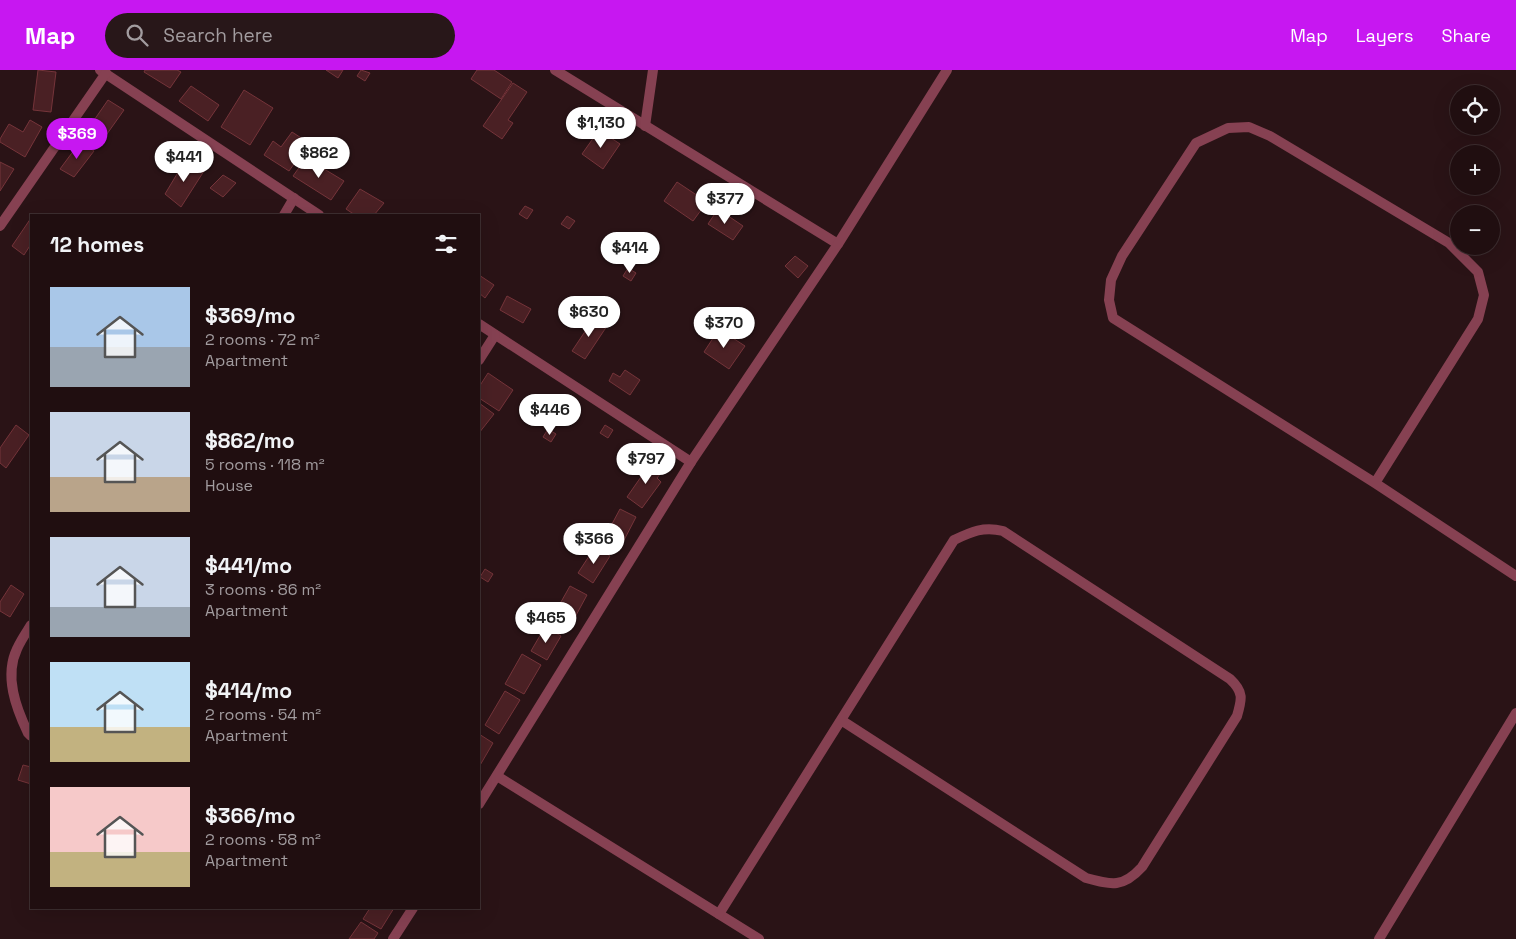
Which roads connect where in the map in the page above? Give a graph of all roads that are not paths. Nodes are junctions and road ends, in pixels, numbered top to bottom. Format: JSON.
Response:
{"nodes":[{"id":1,"x":555,"y":70,"type":"edge"},
{"id":2,"x":653,"y":70,"type":"edge"},
{"id":3,"x":947,"y":70,"type":"edge"},
{"id":4,"x":103,"y":72,"type":"edge"},
{"id":5,"x":645,"y":126,"type":"junction"},
{"id":6,"x":294,"y":198,"type":"junction"},
{"id":7,"x":285,"y":214,"type":"edge"},
{"id":8,"x":318,"y":214,"type":"edge"},
{"id":9,"x":0,"y":226,"type":"edge"},
{"id":10,"x":838,"y":244,"type":"junction"},
{"id":11,"x":480,"y":325,"type":"edge"},
{"id":12,"x":495,"y":335,"type":"junction"},
{"id":13,"x":480,"y":358,"type":"edge"},
{"id":14,"x":691,"y":462,"type":"junction"},
{"id":15,"x":1374,"y":483,"type":"junction"},
{"id":16,"x":1516,"y":576,"type":"edge"},
{"id":17,"x":30,"y":627,"type":"edge"},
{"id":18,"x":1516,"y":713,"type":"edge"},
{"id":19,"x":841,"y":720,"type":"junction"},
{"id":20,"x":30,"y":735,"type":"edge"},
{"id":21,"x":496,"y":776,"type":"junction"},
{"id":22,"x":480,"y":802,"type":"edge"},
{"id":23,"x":412,"y":909,"type":"edge"},
{"id":24,"x":719,"y":914,"type":"junction"},
{"id":25,"x":393,"y":939,"type":"edge"},
{"id":26,"x":759,"y":939,"type":"edge"},
{"id":27,"x":1379,"y":939,"type":"edge"}],
"edges":[{"from":1,"to":5,"type":"street"},
{"from":2,"to":5,"type":"street"},
{"from":3,"to":10,"type":"street"},
{"from":4,"to":6,"type":"street"},
{"from":4,"to":9,"type":"street"},
{"from":5,"to":10,"type":"street"},
{"from":6,"to":7,"type":"street"},
{"from":6,"to":8,"type":"street"},
{"from":10,"to":14,"type":"street"},
{"from":11,"to":12,"type":"street"},
{"from":12,"to":13,"type":"street"},
{"from":12,"to":14,"type":"street"},
{"from":14,"to":21,"type":"street"},
{"from":15,"to":15,"type":"street"},
{"from":15,"to":16,"type":"street"},
{"from":17,"to":20,"type":"street"},
{"from":18,"to":27,"type":"street"},
{"from":19,"to":19,"type":"street"},
{"from":19,"to":24,"type":"street"},
{"from":21,"to":22,"type":"street"},
{"from":21,"to":24,"type":"street"},
{"from":23,"to":25,"type":"street"},
{"from":24,"to":26,"type":"street"}]}
